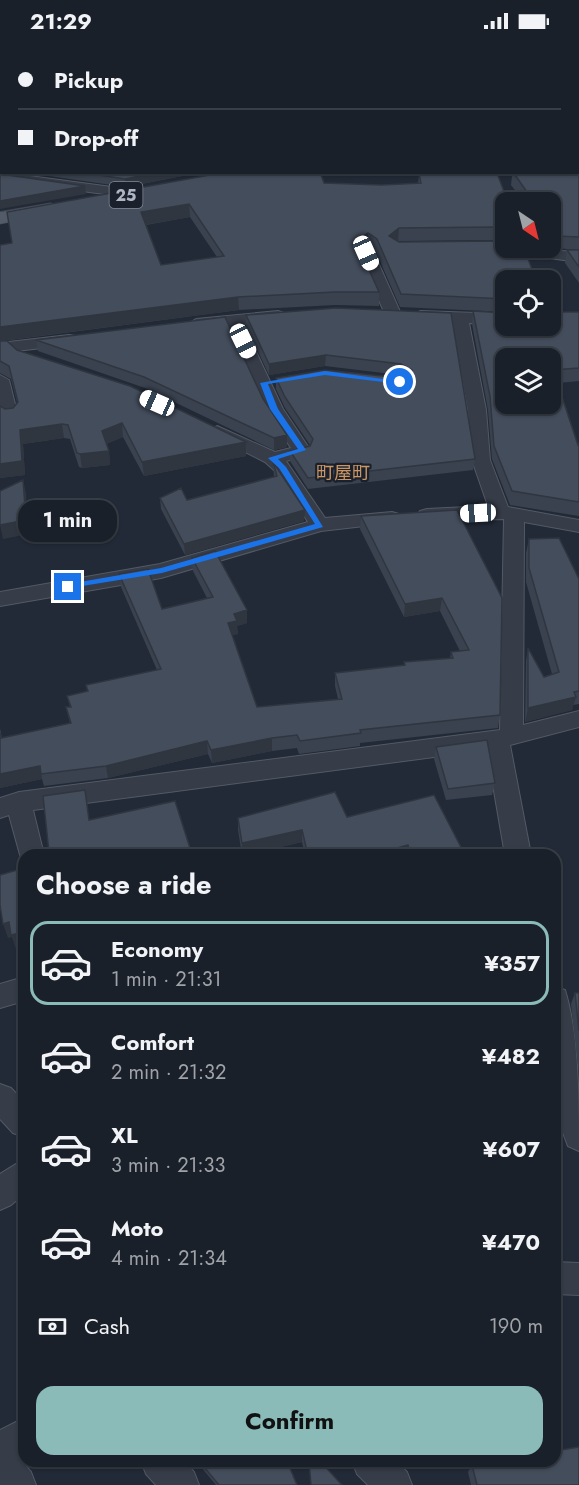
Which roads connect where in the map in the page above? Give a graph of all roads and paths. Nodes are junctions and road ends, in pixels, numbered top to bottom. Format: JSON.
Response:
{"nodes":[{"id":1,"x":67,"y":174,"type":"edge"},
{"id":2,"x":0,"y":176,"type":"edge"},
{"id":3,"x":43,"y":182,"type":"junction"},
{"id":4,"x":155,"y":190,"type":"edge"},
{"id":5,"x":134,"y":194,"type":"junction"},
{"id":6,"x":0,"y":218,"type":"edge"},
{"id":7,"x":474,"y":247,"type":"edge"},
{"id":8,"x":366,"y":253,"type":"dead end"},
{"id":9,"x":579,"y":257,"type":"edge"},
{"id":10,"x":374,"y":313,"type":"edge"},
{"id":11,"x":393,"y":314,"type":"junction"},
{"id":12,"x":291,"y":315,"type":"edge"},
{"id":13,"x":460,"y":319,"type":"junction"},
{"id":14,"x":495,"y":319,"type":"edge"},
{"id":15,"x":233,"y":320,"type":"junction"},
{"id":16,"x":176,"y":327,"type":"edge"},
{"id":17,"x":83,"y":338,"type":"edge"},
{"id":18,"x":7,"y":348,"type":"edge"},
{"id":19,"x":38,"y":361,"type":"edge"},
{"id":20,"x":0,"y":380,"type":"edge"},
{"id":21,"x":284,"y":380,"type":"edge"},
{"id":22,"x":264,"y":383,"type":"junction"},
{"id":23,"x":9,"y":416,"type":"edge"},
{"id":24,"x":204,"y":424,"type":"edge"},
{"id":25,"x":272,"y":458,"type":"junction"},
{"id":26,"x":507,"y":513,"type":"junction"},
{"id":27,"x":320,"y":525,"type":"junction"},
{"id":28,"x":579,"y":526,"type":"edge"},
{"id":29,"x":0,"y":598,"type":"edge"},
{"id":30,"x":579,"y":719,"type":"edge"},
{"id":31,"x":505,"y":738,"type":"junction"},
{"id":32,"x":9,"y":805,"type":"edge"},
{"id":33,"x":29,"y":849,"type":"edge"},
{"id":34,"x":517,"y":849,"type":"edge"},
{"id":35,"x":18,"y":991,"type":"edge"},
{"id":36,"x":0,"y":996,"type":"edge"},
{"id":37,"x":561,"y":1033,"type":"edge"},
{"id":38,"x":0,"y":1098,"type":"edge"},
{"id":39,"x":18,"y":1117,"type":"edge"},
{"id":40,"x":579,"y":1136,"type":"edge"},
{"id":41,"x":18,"y":1179,"type":"edge"},
{"id":42,"x":0,"y":1194,"type":"edge"},
{"id":43,"x":561,"y":1278,"type":"edge"},
{"id":44,"x":579,"y":1279,"type":"edge"},
{"id":45,"x":18,"y":1439,"type":"edge"},
{"id":46,"x":0,"y":1449,"type":"edge"},
{"id":47,"x":0,"y":1463,"type":"edge"},
{"id":48,"x":165,"y":1467,"type":"edge"},
{"id":49,"x":376,"y":1467,"type":"edge"},
{"id":50,"x":18,"y":1485,"type":"edge"},
{"id":51,"x":182,"y":1485,"type":"edge"},
{"id":52,"x":394,"y":1485,"type":"edge"}],
"edges":[{"from":1,"to":3,"type":"street"},
{"from":2,"to":3,"type":"street"},
{"from":3,"to":5,"type":"street"},
{"from":4,"to":5,"type":"main road","number":"25"},
{"from":5,"to":6,"type":"main road","number":"25"},
{"from":7,"to":9,"type":"street"},
{"from":8,"to":11,"type":"street"},
{"from":10,"to":11,"type":"street"},
{"from":11,"to":13,"type":"street"},
{"from":12,"to":15,"type":"street"},
{"from":13,"to":14,"type":"street"},
{"from":13,"to":26,"type":"street"},
{"from":15,"to":16,"type":"street"},
{"from":15,"to":22,"type":"street"},
{"from":17,"to":18,"type":"street"},
{"from":18,"to":19,"type":"street"},
{"from":20,"to":23,"type":"street"},
{"from":21,"to":22,"type":"street"},
{"from":22,"to":25,"type":"street"},
{"from":24,"to":25,"type":"street"},
{"from":25,"to":27,"type":"street"},
{"from":26,"to":27,"type":"street"},
{"from":26,"to":28,"type":"street"},
{"from":26,"to":31,"type":"street"},
{"from":27,"to":29,"type":"street"},
{"from":30,"to":31,"type":"street"},
{"from":31,"to":32,"type":"street"},
{"from":31,"to":34,"type":"street"},
{"from":32,"to":33,"type":"street"},
{"from":35,"to":36,"type":"street"},
{"from":37,"to":40,"type":"street"},
{"from":38,"to":39,"type":"street"},
{"from":41,"to":42,"type":"street"},
{"from":43,"to":44,"type":"street"},
{"from":45,"to":46,"type":"street"},
{"from":47,"to":50,"type":"street"},
{"from":48,"to":51,"type":"street"},
{"from":49,"to":52,"type":"street"}]}
